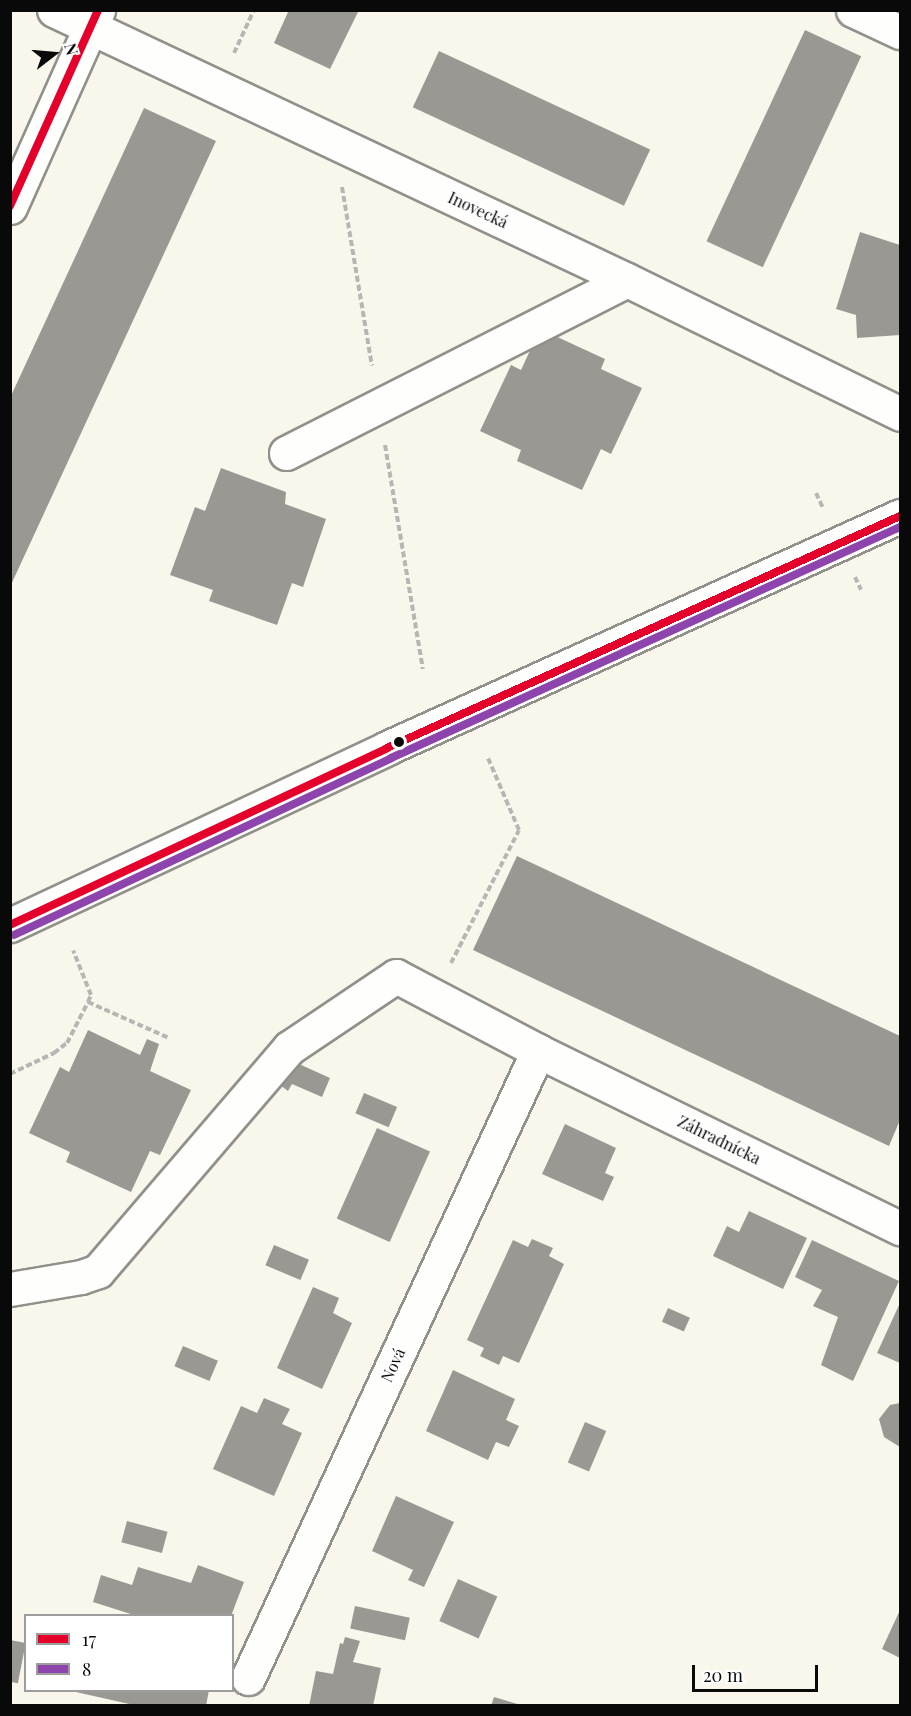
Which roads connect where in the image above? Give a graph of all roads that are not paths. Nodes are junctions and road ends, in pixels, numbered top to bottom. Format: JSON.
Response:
{"nodes":[{"id":1,"x":54,"y":10,"type":"edge"},
{"id":2,"x":853,"y":10,"type":"edge"},
{"id":3,"x":94,"y":19,"type":"edge"},
{"id":4,"x":900,"y":32,"type":"edge"},
{"id":5,"x":10,"y":207,"type":"edge"},
{"id":6,"x":627,"y":280,"type":"junction"},
{"id":7,"x":900,"y":414,"type":"edge"},
{"id":8,"x":286,"y":453,"type":"dead end"},
{"id":9,"x":900,"y":516,"type":"edge"},
{"id":10,"x":10,"y":925,"type":"edge"},
{"id":11,"x":538,"y":1051,"type":"junction"},
{"id":12,"x":900,"y":1228,"type":"edge"},
{"id":13,"x":10,"y":1289,"type":"edge"},
{"id":14,"x":248,"y":1678,"type":"dead end"}],
"edges":[{"from":1,"to":3,"type":"street","name":"Inovecká"},
{"from":2,"to":4,"type":"street"},
{"from":3,"to":5,"type":"street"},
{"from":3,"to":6,"type":"street","name":"Inovecká"},
{"from":6,"to":7,"type":"street","name":"Inovecká"},
{"from":6,"to":8,"type":"street"},
{"from":9,"to":10,"type":"street"},
{"from":11,"to":12,"type":"street","name":"Záhradnícka"},
{"from":11,"to":13,"type":"street","name":"Záhradnícka"},
{"from":11,"to":14,"type":"street","name":"Nová"}]}
